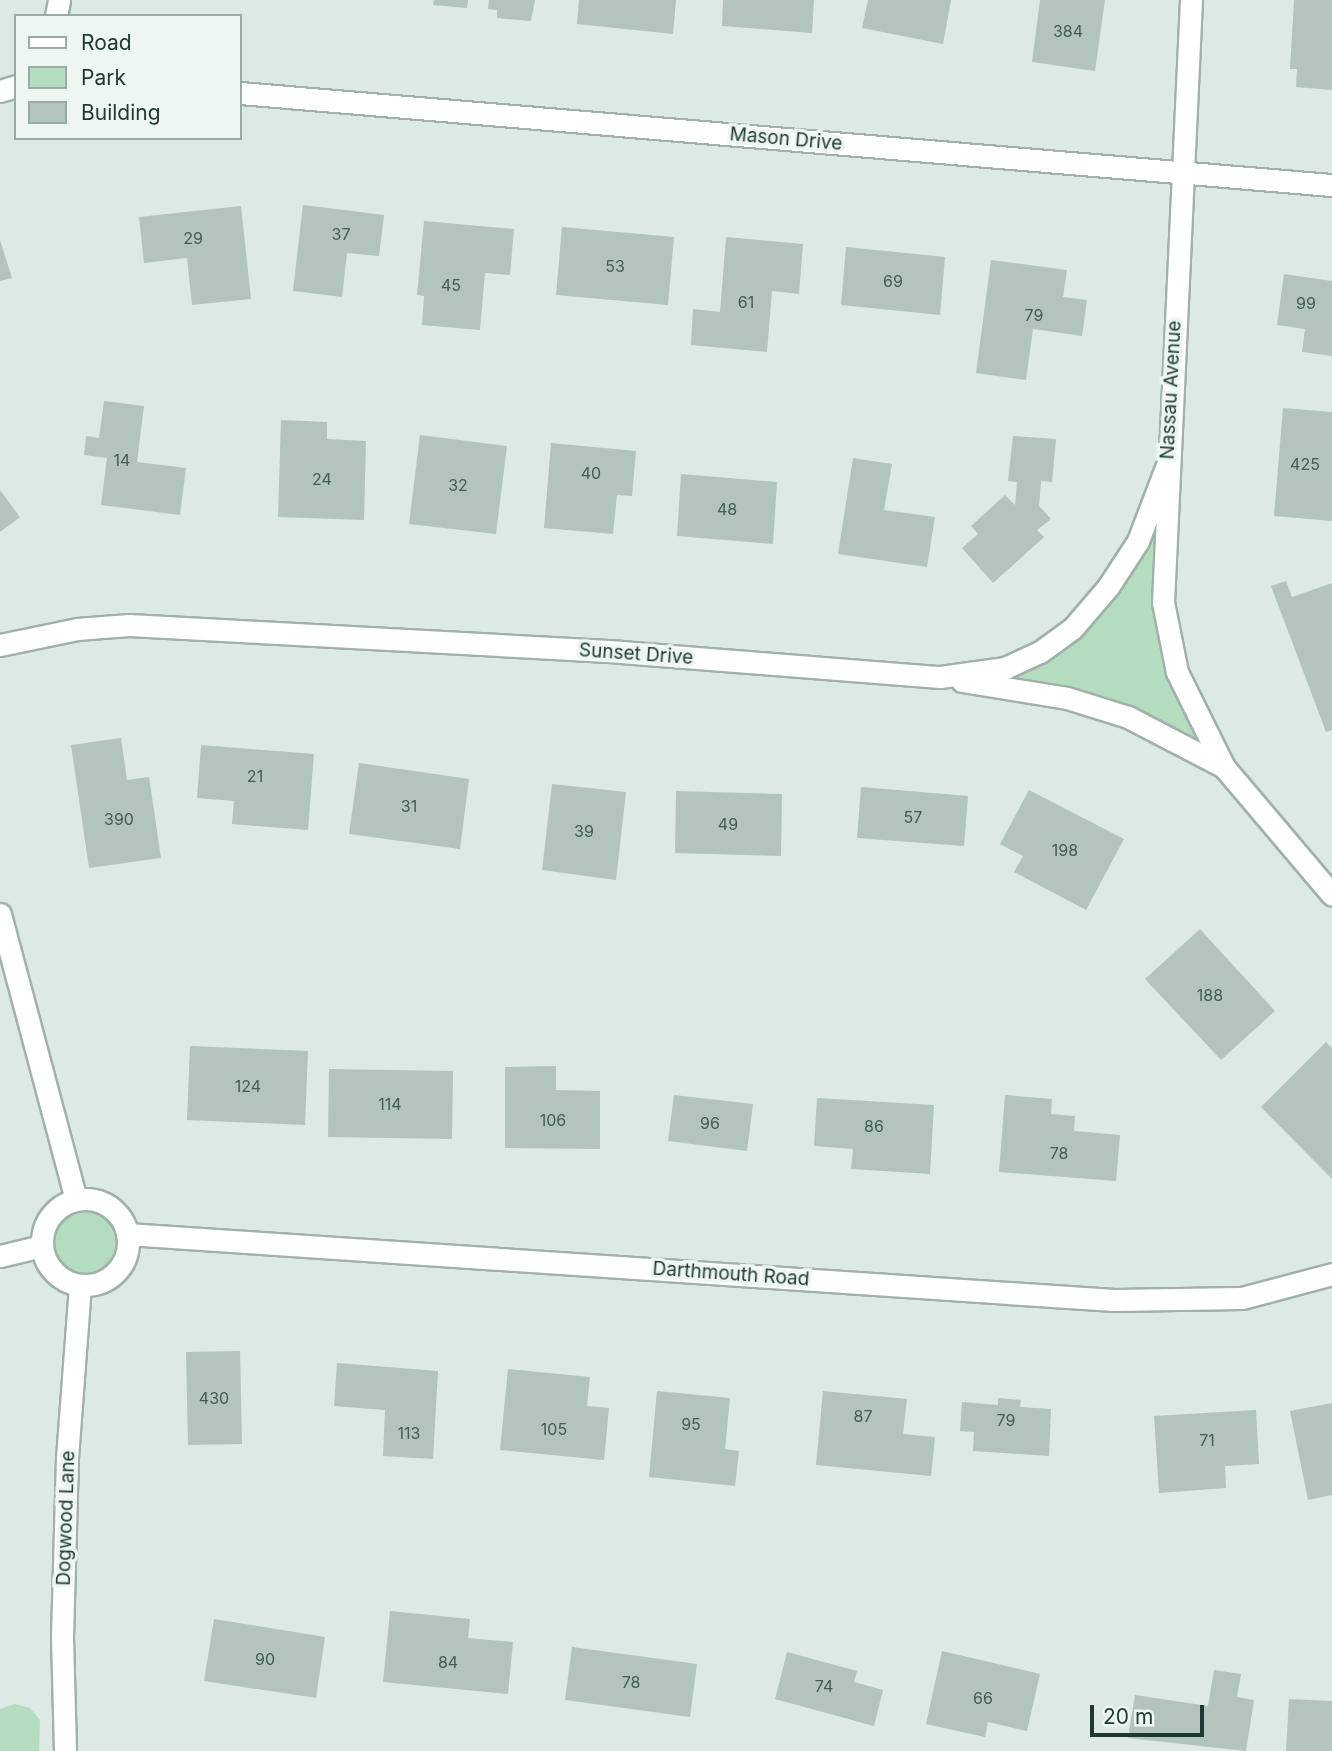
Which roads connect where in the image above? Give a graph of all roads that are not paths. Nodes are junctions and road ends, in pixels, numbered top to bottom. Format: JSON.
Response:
{"nodes":[{"id":1,"x":1191,"y":0,"type":"edge"},
{"id":2,"x":242,"y":93,"type":"edge"},
{"id":3,"x":1181,"y":172,"type":"junction"},
{"id":4,"x":1332,"y":185,"type":"edge"},
{"id":5,"x":1167,"y":465,"type":"junction"},
{"id":6,"x":0,"y":645,"type":"edge"},
{"id":7,"x":940,"y":677,"type":"junction"},
{"id":8,"x":1224,"y":767,"type":"junction"},
{"id":9,"x":1332,"y":895,"type":"edge"},
{"id":10,"x":0,"y":914,"type":"edge"},
{"id":11,"x":76,"y":1200,"type":"junction"},
{"id":12,"x":127,"y":1234,"type":"junction"},
{"id":13,"x":42,"y":1246,"type":"junction"},
{"id":14,"x":0,"y":1256,"type":"edge"},
{"id":15,"x":1332,"y":1274,"type":"edge"},
{"id":16,"x":80,"y":1285,"type":"junction"},
{"id":17,"x":65,"y":1751,"type":"edge"}],
"edges":[{"from":1,"to":3,"type":"street","name":"Nassau Avenue"},
{"from":2,"to":3,"type":"street","name":"Mason Drive"},
{"from":3,"to":4,"type":"street","name":"Mason Drive"},
{"from":3,"to":5,"type":"street","name":"Nassau Avenue"},
{"from":5,"to":7,"type":"street","name":"Sunset Drive"},
{"from":5,"to":8,"type":"street","name":"Nassau Avenue"},
{"from":6,"to":7,"type":"street","name":"Sunset Drive"},
{"from":7,"to":8,"type":"street"},
{"from":8,"to":9,"type":"street"},
{"from":10,"to":11,"type":"street"},
{"from":11,"to":12,"type":"street"},
{"from":11,"to":13,"type":"street"},
{"from":12,"to":15,"type":"street","name":"Darthmouth Road"},
{"from":12,"to":16,"type":"street"},
{"from":13,"to":14,"type":"street"},
{"from":13,"to":16,"type":"street"},
{"from":16,"to":17,"type":"street","name":"Dogwood Lane"}]}
